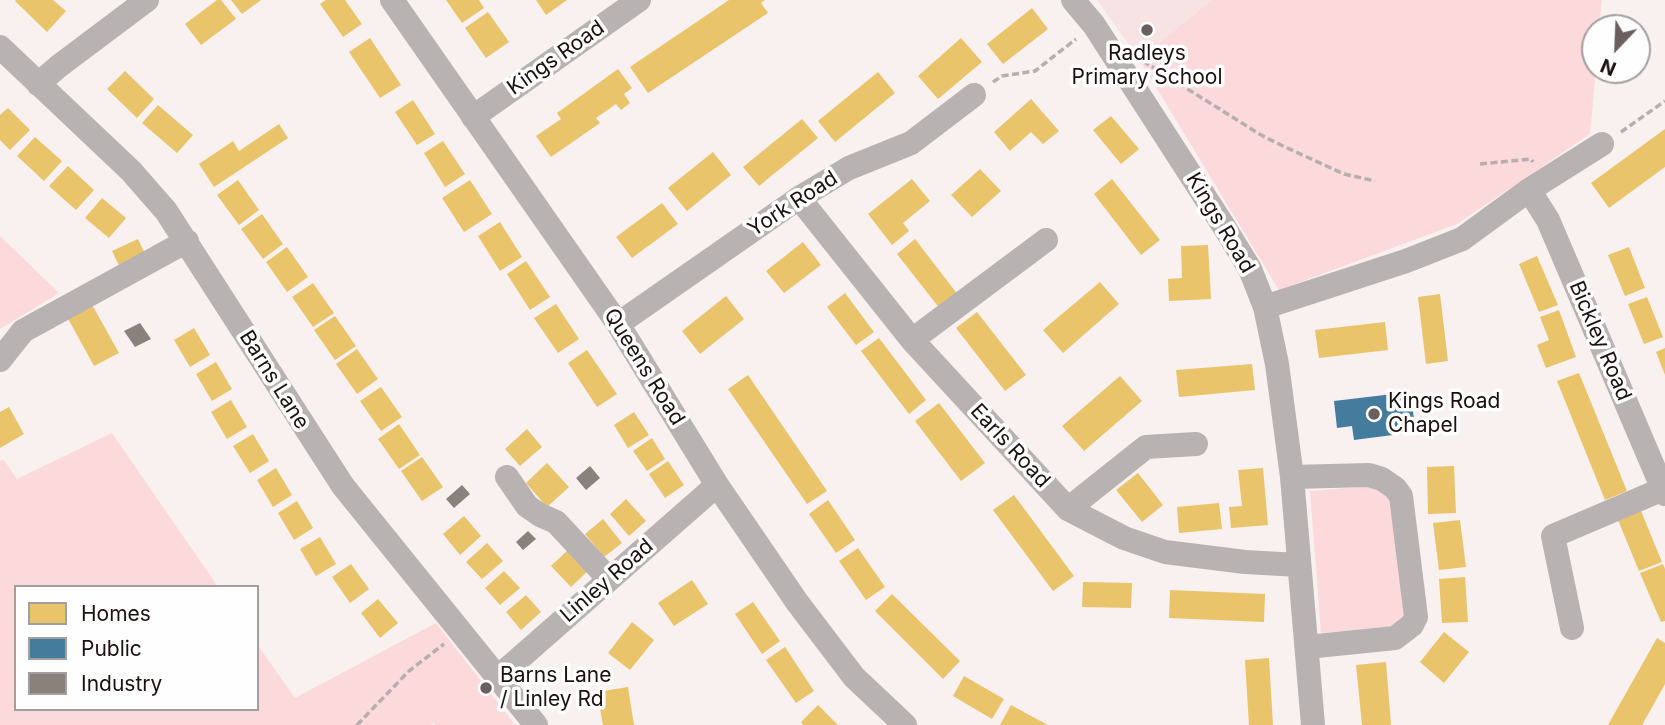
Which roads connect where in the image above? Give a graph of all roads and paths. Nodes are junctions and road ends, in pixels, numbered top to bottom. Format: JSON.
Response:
{"nodes":[{"id":1,"x":147,"y":0,"type":"edge"},
{"id":2,"x":392,"y":0,"type":"edge"},
{"id":3,"x":639,"y":0,"type":"edge"},
{"id":4,"x":1073,"y":0,"type":"edge"},
{"id":5,"x":1094,"y":25,"type":"junction"},
{"id":6,"x":0,"y":47,"type":"edge"},
{"id":7,"x":1118,"y":63,"type":"junction"},
{"id":8,"x":38,"y":84,"type":"junction"},
{"id":9,"x":974,"y":96,"type":"joint"},
{"id":10,"x":1665,"y":101,"type":"edge"},
{"id":11,"x":472,"y":117,"type":"junction"},
{"id":12,"x":1602,"y":145,"type":"joint"},
{"id":13,"x":1480,"y":164,"type":"dead end"},
{"id":14,"x":1376,"y":181,"type":"dead end"},
{"id":15,"x":1539,"y":185,"type":"junction"},
{"id":16,"x":799,"y":198,"type":"junction"},
{"id":17,"x":1046,"y":240,"type":"dead end"},
{"id":18,"x":187,"y":241,"type":"junction"},
{"id":19,"x":1265,"y":307,"type":"junction"},
{"id":20,"x":618,"y":324,"type":"junction"},
{"id":21,"x":912,"y":340,"type":"junction"},
{"id":22,"x":0,"y":360,"type":"edge"},
{"id":23,"x":1196,"y":444,"type":"dead end"},
{"id":24,"x":507,"y":477,"type":"dead end"},
{"id":25,"x":1292,"y":477,"type":"junction"},
{"id":26,"x":717,"y":485,"type":"junction"},
{"id":27,"x":1664,"y":492,"type":"edge"},
{"id":28,"x":1068,"y":509,"type":"junction"},
{"id":29,"x":1299,"y":565,"type":"junction"},
{"id":30,"x":609,"y":579,"type":"junction"},
{"id":31,"x":1572,"y":628,"type":"dead end"},
{"id":32,"x":459,"y":632,"type":"junction"},
{"id":33,"x":1307,"y":647,"type":"junction"},
{"id":34,"x":497,"y":678,"type":"junction"},
{"id":35,"x":357,"y":725,"type":"edge"},
{"id":36,"x":536,"y":725,"type":"edge"},
{"id":37,"x":905,"y":725,"type":"edge"},
{"id":38,"x":1314,"y":725,"type":"edge"}],
"edges":[{"from":1,"to":8,"type":"street"},
{"from":2,"to":11,"type":"street","name":"Queens Road"},
{"from":3,"to":11,"type":"street","name":"Kings Road"},
{"from":4,"to":5,"type":"street","name":"Kings Road"},
{"from":5,"to":7,"type":"street","name":"Kings Road"},
{"from":5,"to":9,"type":"path"},
{"from":6,"to":8,"type":"street","name":"Barns Lane"},
{"from":7,"to":14,"type":"path"},
{"from":7,"to":19,"type":"street","name":"Kings Road"},
{"from":8,"to":18,"type":"street","name":"Barns Lane"},
{"from":9,"to":16,"type":"street","name":"York Road"},
{"from":10,"to":12,"type":"path"},
{"from":11,"to":20,"type":"street","name":"Queens Road"},
{"from":12,"to":15,"type":"street"},
{"from":13,"to":15,"type":"path"},
{"from":15,"to":19,"type":"street"},
{"from":15,"to":27,"type":"street","name":"Bickley Road"},
{"from":16,"to":20,"type":"street","name":"York Road"},
{"from":16,"to":21,"type":"street","name":"Earls Road"},
{"from":17,"to":21,"type":"street"},
{"from":18,"to":22,"type":"street"},
{"from":18,"to":32,"type":"street","name":"Barns Lane"},
{"from":19,"to":25,"type":"street","name":"Kings Road"},
{"from":20,"to":26,"type":"street","name":"Queens Road"},
{"from":21,"to":28,"type":"street","name":"Earls Road"},
{"from":23,"to":28,"type":"street"},
{"from":24,"to":30,"type":"street"},
{"from":25,"to":29,"type":"street","name":"Kings Road"},
{"from":25,"to":33,"type":"street"},
{"from":26,"to":30,"type":"street","name":"Linley Road"},
{"from":26,"to":37,"type":"street","name":"Queens Road"},
{"from":27,"to":31,"type":"street"},
{"from":28,"to":29,"type":"street","name":"Earls Road"},
{"from":29,"to":33,"type":"street","name":"Kings Road"},
{"from":30,"to":34,"type":"street","name":"Linley Road"},
{"from":32,"to":34,"type":"street","name":"Barns Lane"},
{"from":32,"to":35,"type":"path"},
{"from":33,"to":38,"type":"street","name":"Kings Road"},
{"from":34,"to":36,"type":"street","name":"Barns Lane"}]}
